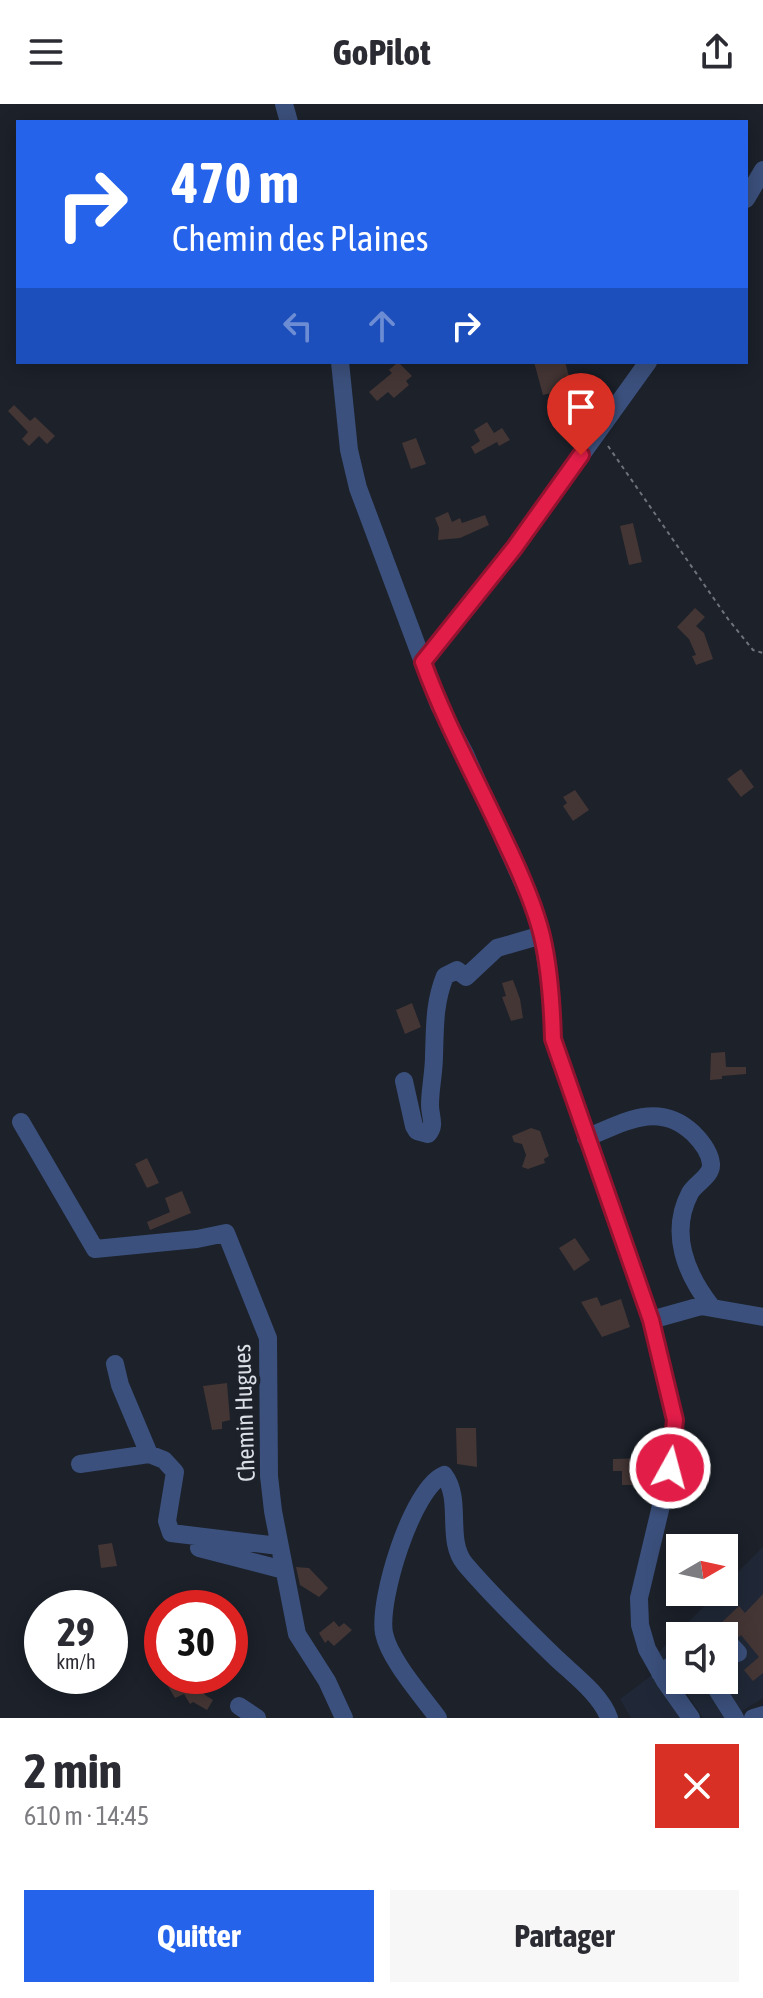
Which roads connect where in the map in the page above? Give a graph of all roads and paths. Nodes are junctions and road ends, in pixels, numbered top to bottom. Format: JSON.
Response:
{"nodes":[{"id":1,"x":763,"y":170,"type":"edge"},
{"id":2,"x":748,"y":196,"type":"edge"},
{"id":3,"x":340,"y":364,"type":"edge"},
{"id":4,"x":647,"y":364,"type":"edge"},
{"id":5,"x":598,"y":432,"type":"junction"},
{"id":6,"x":763,"y":653,"type":"edge"},
{"id":7,"x":423,"y":662,"type":"junction"},
{"id":8,"x":542,"y":935,"type":"junction"},
{"id":9,"x":404,"y":1081,"type":"dead end"},
{"id":10,"x":21,"y":1122,"type":"dead end"},
{"id":11,"x":586,"y":1138,"type":"junction"},
{"id":12,"x":711,"y":1306,"type":"junction"},
{"id":13,"x":763,"y":1317,"type":"edge"},
{"id":14,"x":651,"y":1320,"type":"junction"},
{"id":15,"x":115,"y":1364,"type":"dead end"},
{"id":16,"x":149,"y":1454,"type":"junction"},
{"id":17,"x":80,"y":1464,"type":"dead end"},
{"id":18,"x":279,"y":1546,"type":"junction"},
{"id":19,"x":199,"y":1548,"type":"dead end"},
{"id":20,"x":284,"y":1570,"type":"junction"},
{"id":21,"x":666,"y":1669,"type":"edge"},
{"id":22,"x":660,"y":1673,"type":"junction"},
{"id":23,"x":720,"y":1694,"type":"edge"},
{"id":24,"x":239,"y":1706,"type":"dead end"},
{"id":25,"x":763,"y":1715,"type":"edge"},
{"id":26,"x":610,"y":1717,"type":"edge"},
{"id":27,"x":257,"y":1718,"type":"edge"},
{"id":28,"x":344,"y":1718,"type":"edge"},
{"id":29,"x":438,"y":1718,"type":"edge"},
{"id":30,"x":691,"y":1718,"type":"edge"},
{"id":31,"x":735,"y":1718,"type":"edge"},
{"id":32,"x":753,"y":1718,"type":"edge"}],
"edges":[{"from":1,"to":2,"type":"street"},
{"from":3,"to":7,"type":"street"},
{"from":4,"to":5,"type":"street"},
{"from":5,"to":6,"type":"path"},
{"from":5,"to":7,"type":"street"},
{"from":7,"to":8,"type":"street"},
{"from":8,"to":9,"type":"street"},
{"from":8,"to":11,"type":"street"},
{"from":10,"to":18,"type":"street","name":"Chemin Hugues"},
{"from":11,"to":12,"type":"street"},
{"from":11,"to":14,"type":"street"},
{"from":12,"to":13,"type":"street"},
{"from":12,"to":14,"type":"street"},
{"from":14,"to":22,"type":"street"},
{"from":15,"to":16,"type":"street"},
{"from":16,"to":17,"type":"street"},
{"from":16,"to":18,"type":"street"},
{"from":18,"to":20,"type":"street","name":"Chemin Hugues"},
{"from":19,"to":20,"type":"street"},
{"from":20,"to":28,"type":"street","name":"Chemin Hugues"},
{"from":21,"to":22,"type":"street"},
{"from":22,"to":30,"type":"street"},
{"from":23,"to":31,"type":"street"},
{"from":24,"to":27,"type":"street"},
{"from":25,"to":32,"type":"street"},
{"from":26,"to":29,"type":"street"}]}
